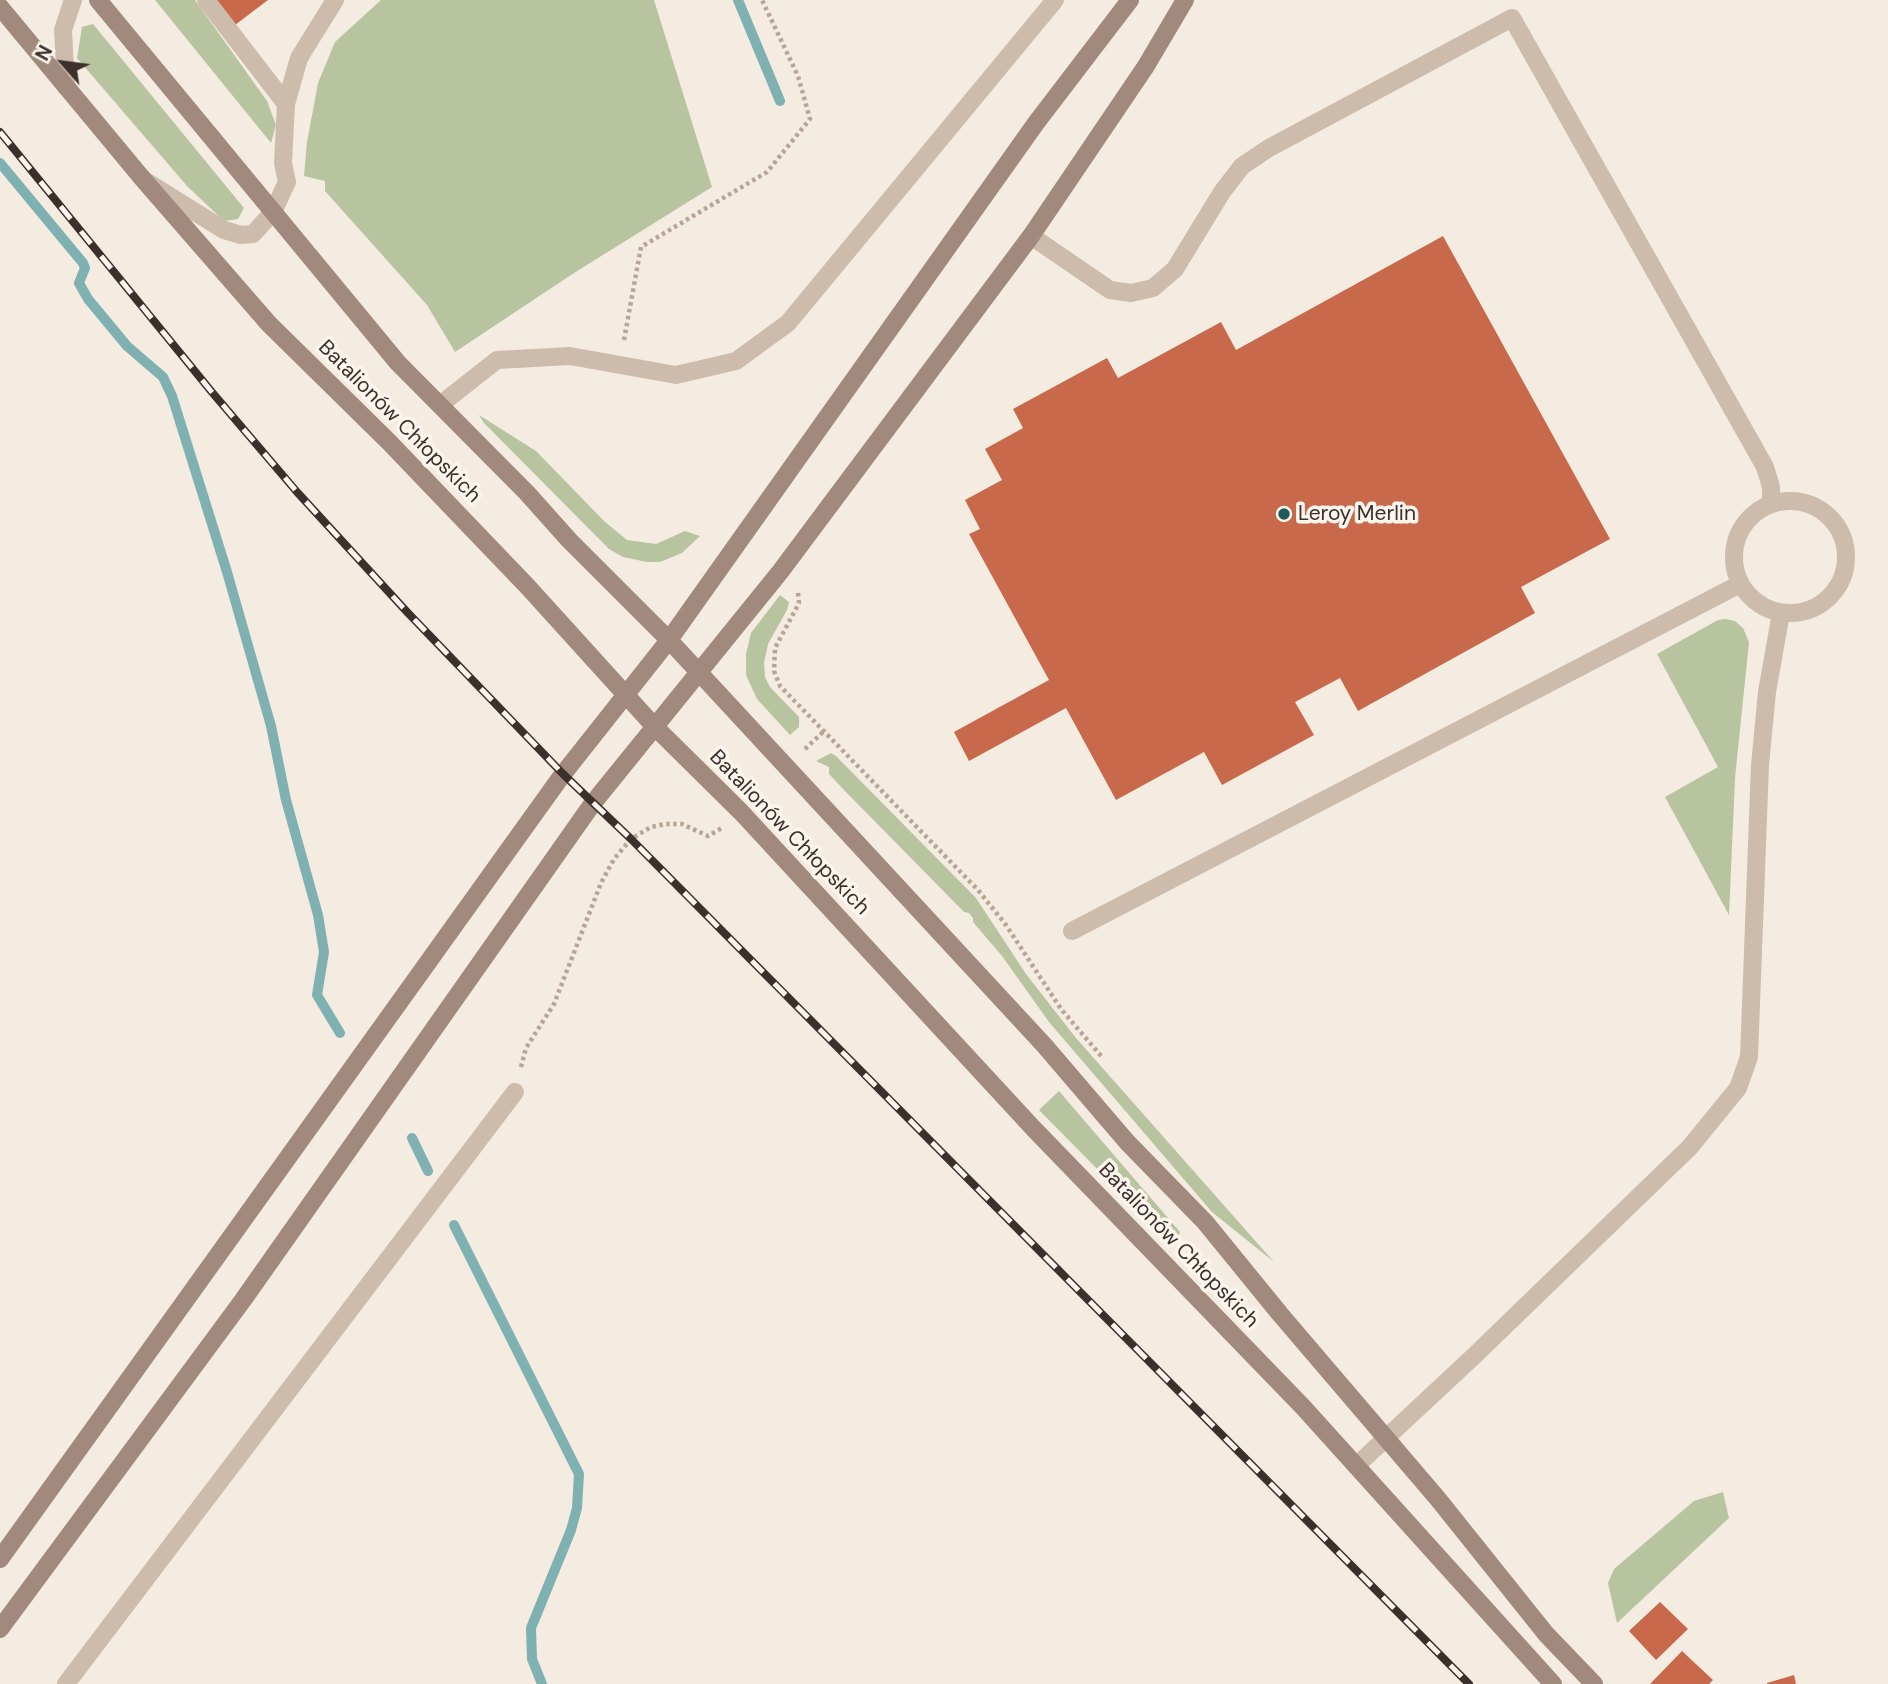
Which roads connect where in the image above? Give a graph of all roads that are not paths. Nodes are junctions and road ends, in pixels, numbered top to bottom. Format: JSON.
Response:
{"nodes":[{"id":1,"x":73,"y":0,"type":"edge"},
{"id":2,"x":98,"y":0,"type":"edge"},
{"id":3,"x":206,"y":0,"type":"edge"},
{"id":4,"x":335,"y":0,"type":"edge"},
{"id":5,"x":1055,"y":0,"type":"edge"},
{"id":6,"x":1130,"y":0,"type":"edge"},
{"id":7,"x":1185,"y":0,"type":"edge"},
{"id":8,"x":0,"y":6,"type":"edge"},
{"id":9,"x":66,"y":87,"type":"junction"},
{"id":10,"x":286,"y":104,"type":"junction"},
{"id":11,"x":142,"y":178,"type":"junction"},
{"id":12,"x":272,"y":212,"type":"junction"},
{"id":13,"x":1031,"y":236,"type":"junction"},
{"id":14,"x":441,"y":404,"type":"junction"},
{"id":15,"x":1772,"y":503,"type":"junction"},
{"id":16,"x":1740,"y":584,"type":"junction"},
{"id":17,"x":1781,"y":613,"type":"junction"},
{"id":18,"x":668,"y":639,"type":"junction"},
{"id":19,"x":700,"y":673,"type":"junction"},
{"id":20,"x":627,"y":694,"type":"junction"},
{"id":21,"x":654,"y":726,"type":"junction"},
{"id":22,"x":1072,"y":931,"type":"dead end"},
{"id":23,"x":515,"y":1092,"type":"road end"},
{"id":24,"x":1386,"y":1438,"type":"junction"},
{"id":25,"x":1356,"y":1466,"type":"junction"},
{"id":26,"x":0,"y":1559,"type":"edge"},
{"id":27,"x":0,"y":1629,"type":"edge"},
{"id":28,"x":66,"y":1684,"type":"edge"},
{"id":29,"x":1553,"y":1684,"type":"edge"},
{"id":30,"x":1594,"y":1684,"type":"edge"}],
"edges":[{"from":1,"to":9,"type":"lane"},
{"from":2,"to":12,"type":"main road","name":"Batalionów Chłopskich"},
{"from":3,"to":10,"type":"lane"},
{"from":4,"to":10,"type":"lane"},
{"from":5,"to":14,"type":"lane"},
{"from":6,"to":18,"type":"main road"},
{"from":7,"to":13,"type":"main road"},
{"from":8,"to":9,"type":"main road","name":"Batalionów Chłopskich"},
{"from":9,"to":11,"type":"main road","name":"Batalionów Chłopskich"},
{"from":10,"to":12,"type":"lane"},
{"from":11,"to":12,"type":"lane"},
{"from":11,"to":20,"type":"main road","name":"Batalionów Chłopskich"},
{"from":12,"to":14,"type":"main road","name":"Batalionów Chłopskich"},
{"from":13,"to":15,"type":"lane"},
{"from":13,"to":19,"type":"main road"},
{"from":14,"to":18,"type":"main road","name":"Batalionów Chłopskich"},
{"from":15,"to":16,"type":"lane"},
{"from":15,"to":17,"type":"lane"},
{"from":16,"to":17,"type":"lane"},
{"from":16,"to":22,"type":"lane"},
{"from":17,"to":24,"type":"lane"},
{"from":18,"to":19,"type":"main road","name":"Batalionów Chłopskich"},
{"from":18,"to":20,"type":"main road"},
{"from":19,"to":21,"type":"main road"},
{"from":19,"to":24,"type":"main road","name":"Batalionów Chłopskich"},
{"from":20,"to":21,"type":"main road","name":"Batalionów Chłopskich"},
{"from":20,"to":26,"type":"main road"},
{"from":21,"to":25,"type":"main road","name":"Batalionów Chłopskich"},
{"from":21,"to":27,"type":"main road"},
{"from":23,"to":28,"type":"lane"},
{"from":24,"to":25,"type":"lane"},
{"from":24,"to":30,"type":"main road","name":"Batalionów Chłopskich"},
{"from":25,"to":29,"type":"main road","name":"Batalionów Chłopskich"}]}
